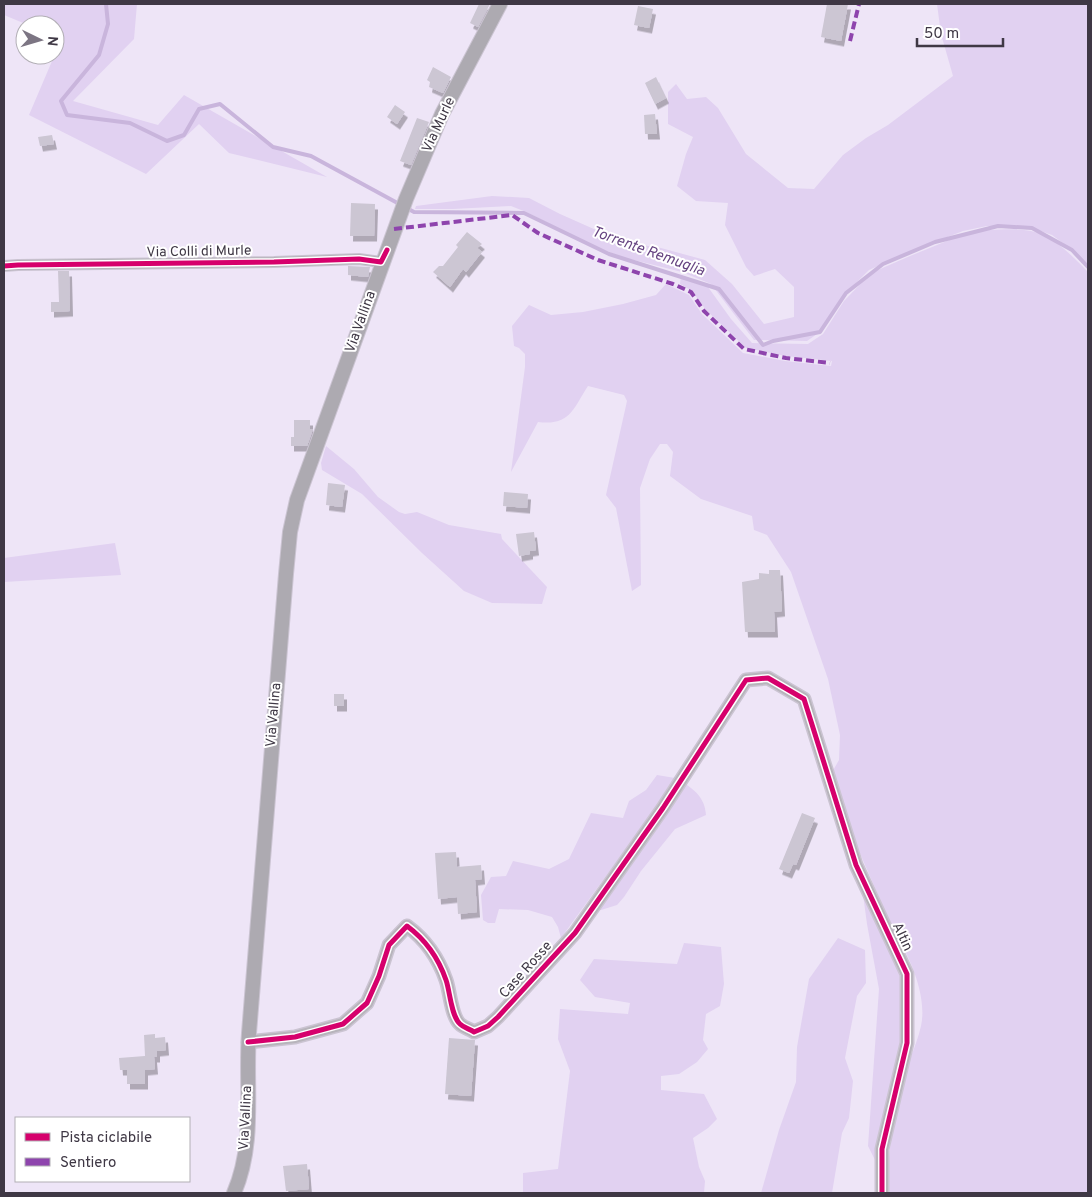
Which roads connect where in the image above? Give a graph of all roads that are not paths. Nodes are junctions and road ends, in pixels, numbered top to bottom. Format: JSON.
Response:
{"nodes":[{"id":1,"x":500,"y":4,"type":"edge"},
{"id":2,"x":387,"y":250,"type":"junction"},
{"id":3,"x":4,"y":266,"type":"edge"},
{"id":4,"x":804,"y":700,"type":"joint"},
{"id":5,"x":248,"y":1042,"type":"junction"},
{"id":6,"x":234,"y":1193,"type":"edge"},
{"id":7,"x":882,"y":1193,"type":"edge"}],
"edges":[{"from":1,"to":2,"type":"main road","name":"Via Murle"},
{"from":2,"to":3,"type":"street","name":"Via Colli di Murle"},
{"from":2,"to":5,"type":"main road","name":"Via Vallina"},
{"from":4,"to":5,"type":"street","name":"Case Rosse"},
{"from":4,"to":7,"type":"street","name":"Altin"},
{"from":5,"to":6,"type":"main road","name":"Via Vallina"}]}
